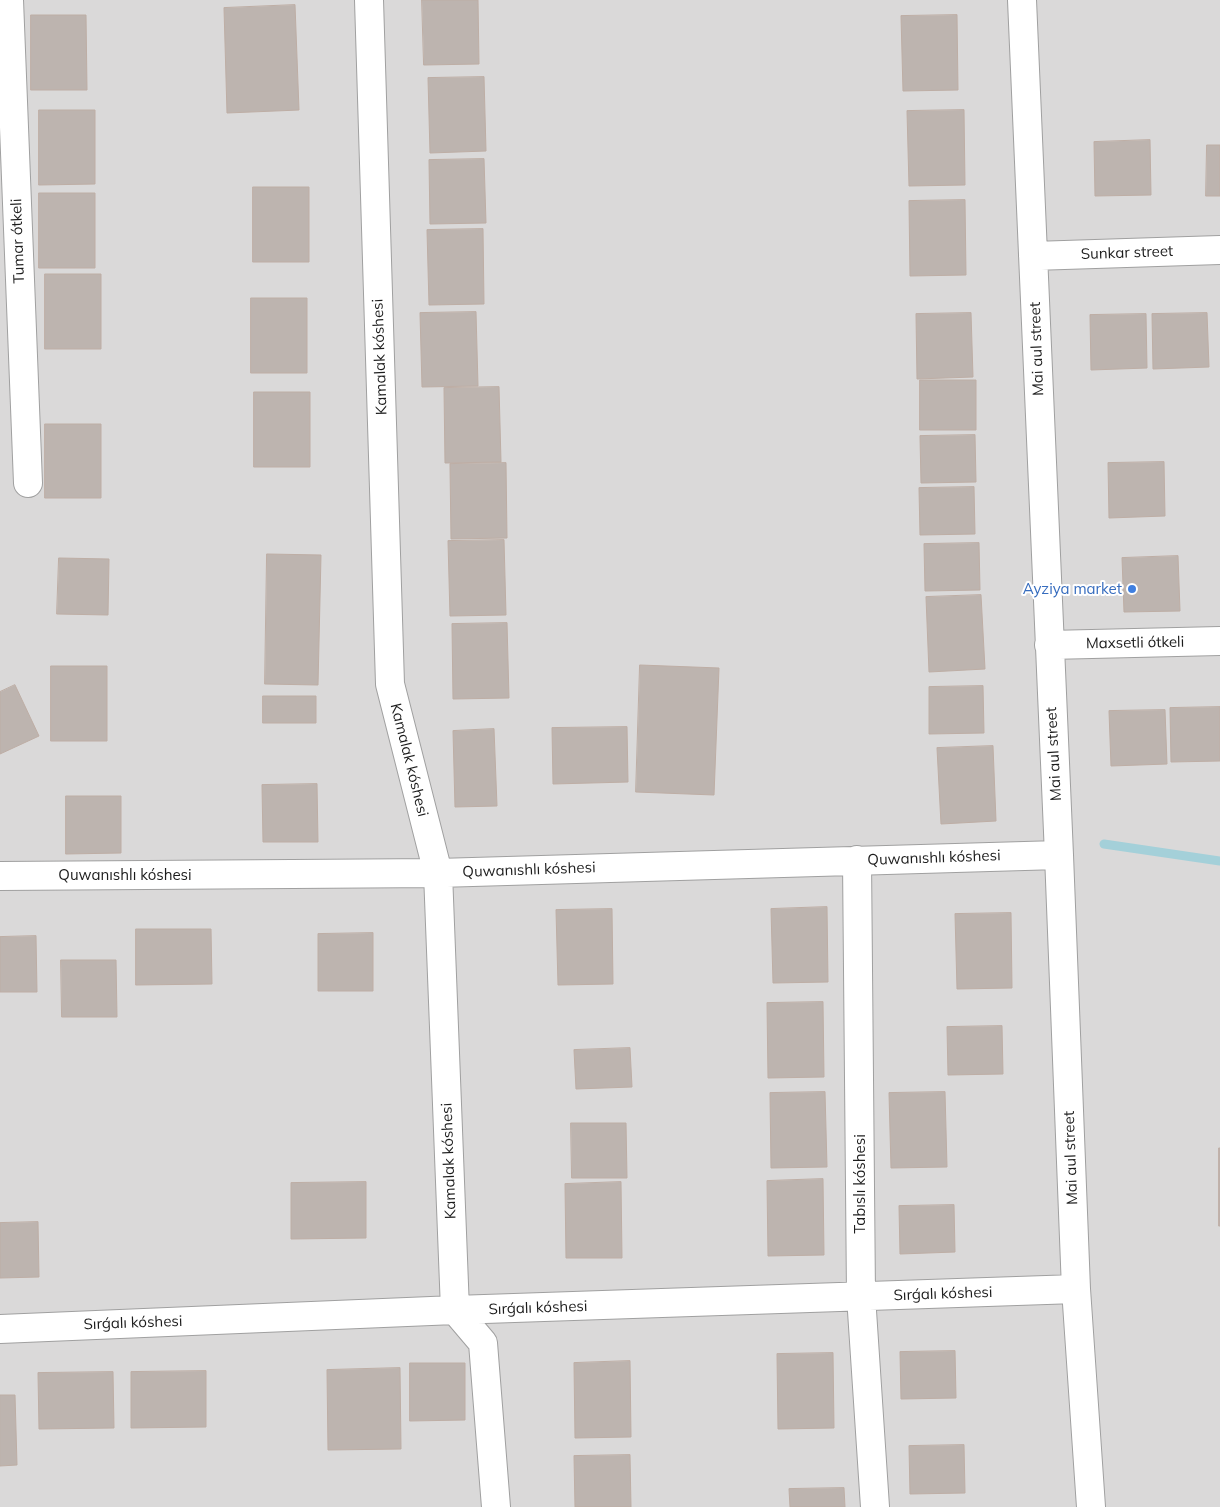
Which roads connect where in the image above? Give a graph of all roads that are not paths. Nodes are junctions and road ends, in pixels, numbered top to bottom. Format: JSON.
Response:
{"nodes":[{"id":1,"x":9,"y":0,"type":"edge"},
{"id":2,"x":369,"y":0,"type":"edge"},
{"id":3,"x":1022,"y":0,"type":"edge"},
{"id":4,"x":1220,"y":250,"type":"edge"},
{"id":5,"x":1033,"y":256,"type":"junction"},
{"id":6,"x":28,"y":483,"type":"dead end"},
{"id":7,"x":1220,"y":641,"type":"edge"},
{"id":8,"x":1049,"y":645,"type":"junction"},
{"id":9,"x":1059,"y":855,"type":"junction"},
{"id":10,"x":858,"y":860,"type":"junction"},
{"id":11,"x":438,"y":873,"type":"junction"},
{"id":12,"x":0,"y":876,"type":"edge"},
{"id":13,"x":1076,"y":1289,"type":"junction"},
{"id":14,"x":861,"y":1296,"type":"junction"},
{"id":15,"x":454,"y":1310,"type":"junction"},
{"id":16,"x":0,"y":1329,"type":"edge"},
{"id":17,"x":496,"y":1507,"type":"edge"},
{"id":18,"x":875,"y":1507,"type":"edge"},
{"id":19,"x":1091,"y":1507,"type":"edge"}],
"edges":[{"from":1,"to":6,"type":"street","name":"Tumar ótkeli"},
{"from":2,"to":11,"type":"street","name":"Kamalak kóshesi"},
{"from":3,"to":5,"type":"street","name":"Mai aul street"},
{"from":4,"to":5,"type":"street","name":"Sunkar street"},
{"from":5,"to":8,"type":"street","name":"Mai aul street"},
{"from":7,"to":8,"type":"street","name":"Maxsetli ótkeli"},
{"from":8,"to":9,"type":"street","name":"Mai aul street"},
{"from":9,"to":10,"type":"street","name":"Quwanıshlı kóshesi"},
{"from":9,"to":13,"type":"street","name":"Mai aul street"},
{"from":10,"to":11,"type":"street","name":"Quwanıshlı kóshesi"},
{"from":10,"to":14,"type":"street","name":"Tabıslı kóshesi"},
{"from":11,"to":12,"type":"street","name":"Quwanıshlı kóshesi"},
{"from":11,"to":15,"type":"street","name":"Kamalak kóshesi"},
{"from":13,"to":14,"type":"street","name":"Sırǵalı kóshesi"},
{"from":13,"to":19,"type":"street","name":"Mai aul street"},
{"from":14,"to":15,"type":"street","name":"Sırǵalı kóshesi"},
{"from":14,"to":18,"type":"street","name":"Tabıslı kóshesi"},
{"from":15,"to":16,"type":"street","name":"Sırǵalı kóshesi"},
{"from":15,"to":17,"type":"street"}]}
